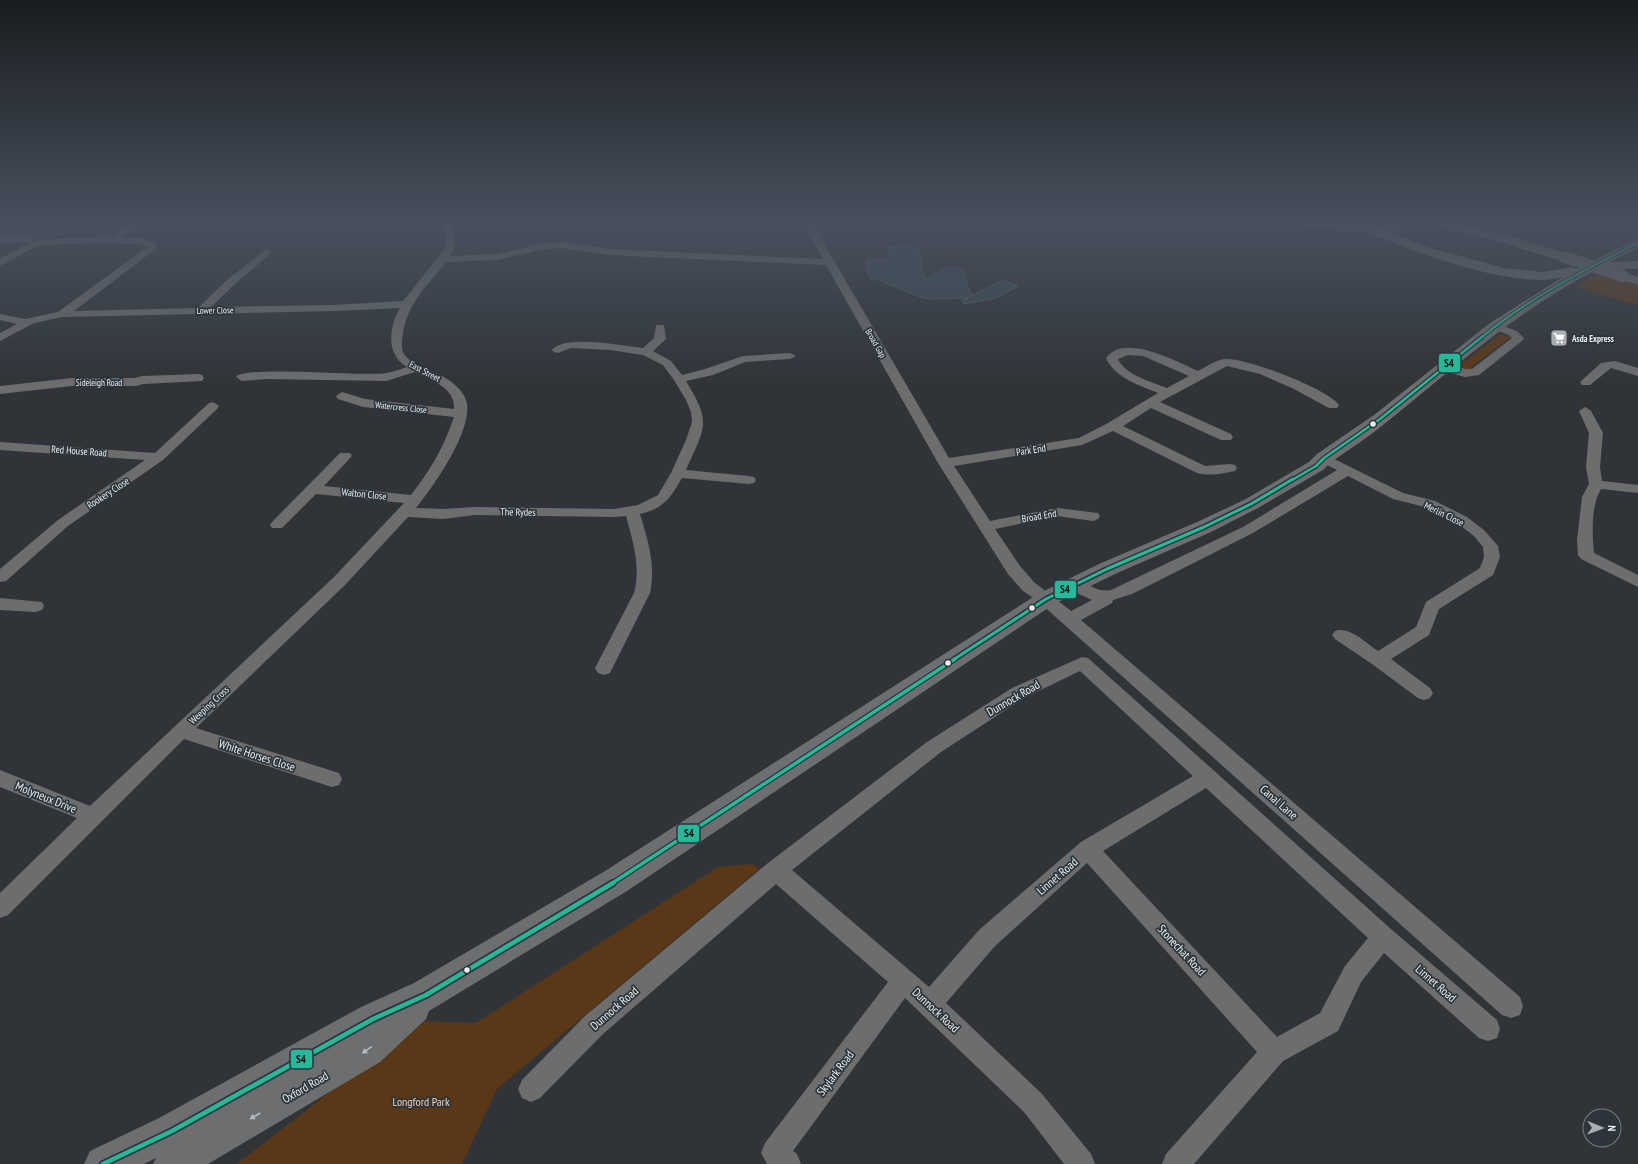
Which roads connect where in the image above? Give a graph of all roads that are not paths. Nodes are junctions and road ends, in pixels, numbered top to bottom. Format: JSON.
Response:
{"nodes":[{"id":1,"x":115,"y":275,"type":"edge"},
{"id":2,"x":238,"y":275,"type":"edge"},
{"id":3,"x":430,"y":275,"type":"edge"},
{"id":4,"x":836,"y":275,"type":"edge"},
{"id":5,"x":1511,"y":275,"type":"edge"},
{"id":6,"x":1525,"y":275,"type":"edge"},
{"id":7,"x":1553,"y":275,"type":"edge"},
{"id":8,"x":1575,"y":275,"type":"edge"},
{"id":9,"x":1621,"y":275,"type":"edge"},
{"id":10,"x":1638,"y":281,"type":"edge"},
{"id":11,"x":406,"y":304,"type":"junction"},
{"id":12,"x":202,"y":310,"type":"junction"},
{"id":13,"x":62,"y":314,"type":"junction"},
{"id":14,"x":0,"y":317,"type":"edge"},
{"id":15,"x":1502,"y":322,"type":"junction"},
{"id":16,"x":26,"y":323,"type":"junction"},
{"id":17,"x":660,"y":327,"type":"dead end"},
{"id":18,"x":0,"y":338,"type":"edge"},
{"id":19,"x":565,"y":344,"type":"dead end"},
{"id":20,"x":646,"y":352,"type":"junction"},
{"id":21,"x":790,"y":356,"type":"dead end"},
{"id":22,"x":1443,"y":367,"type":"junction"},
{"id":23,"x":417,"y":368,"type":"junction"},
{"id":24,"x":1638,"y":372,"type":"edge"},
{"id":25,"x":1199,"y":376,"type":"junction"},
{"id":26,"x":242,"y":377,"type":"dead end"},
{"id":27,"x":198,"y":378,"type":"dead end"},
{"id":28,"x":679,"y":379,"type":"junction"},
{"id":29,"x":1586,"y":382,"type":"dead end"},
{"id":30,"x":0,"y":390,"type":"edge"},
{"id":31,"x":1167,"y":392,"type":"junction"},
{"id":32,"x":342,"y":396,"type":"dead end"},
{"id":33,"x":1151,"y":403,"type":"junction"},
{"id":34,"x":1333,"y":405,"type":"dead end"},
{"id":35,"x":214,"y":406,"type":"dead end"},
{"id":36,"x":1585,"y":411,"type":"dead end"},
{"id":37,"x":461,"y":414,"type":"junction"},
{"id":38,"x":1113,"y":426,"type":"junction"},
{"id":39,"x":1226,"y":437,"type":"dead end"},
{"id":40,"x":0,"y":446,"type":"edge"},
{"id":41,"x":158,"y":456,"type":"junction"},
{"id":42,"x":345,"y":456,"type":"dead end"},
{"id":43,"x":1324,"y":458,"type":"junction"},
{"id":44,"x":945,"y":463,"type":"junction"},
{"id":45,"x":1230,"y":468,"type":"dead end"},
{"id":46,"x":1347,"y":470,"type":"junction"},
{"id":47,"x":678,"y":473,"type":"junction"},
{"id":48,"x":749,"y":480,"type":"dead end"},
{"id":49,"x":1596,"y":484,"type":"junction"},
{"id":50,"x":313,"y":489,"type":"junction"},
{"id":51,"x":1638,"y":489,"type":"edge"},
{"id":52,"x":409,"y":506,"type":"junction"},
{"id":53,"x":632,"y":511,"type":"junction"},
{"id":54,"x":1093,"y":516,"type":"dead end"},
{"id":55,"x":277,"y":525,"type":"dead end"},
{"id":56,"x":986,"y":526,"type":"junction"},
{"id":57,"x":0,"y":577,"type":"edge"},
{"id":58,"x":1638,"y":582,"type":"edge"},
{"id":59,"x":1074,"y":585,"type":"junction"},
{"id":60,"x":1046,"y":599,"type":"junction"},
{"id":61,"x":1106,"y":599,"type":"junction"},
{"id":62,"x":0,"y":604,"type":"edge"},
{"id":63,"x":36,"y":606,"type":"dead end"},
{"id":64,"x":1069,"y":620,"type":"junction"},
{"id":65,"x":1341,"y":635,"type":"dead end"},
{"id":66,"x":1378,"y":659,"type":"junction"},
{"id":67,"x":1082,"y":663,"type":"joint"},
{"id":68,"x":604,"y":668,"type":"dead end"},
{"id":69,"x":1424,"y":693,"type":"dead end"},
{"id":70,"x":182,"y":731,"type":"junction"},
{"id":71,"x":0,"y":778,"type":"edge"},
{"id":72,"x":1207,"y":778,"type":"junction"},
{"id":73,"x":332,"y":779,"type":"dead end"},
{"id":74,"x":93,"y":816,"type":"junction"},
{"id":75,"x":1088,"y":849,"type":"junction"},
{"id":76,"x":776,"y":870,"type":"junction"},
{"id":77,"x":0,"y":908,"type":"edge"},
{"id":78,"x":1383,"y":937,"type":"junction"},
{"id":79,"x":904,"y":980,"type":"junction"},
{"id":80,"x":930,"y":1004,"type":"junction"},
{"id":81,"x":1511,"y":1006,"type":"dead end"},
{"id":82,"x":1488,"y":1029,"type":"dead end"},
{"id":83,"x":1274,"y":1052,"type":"junction"},
{"id":84,"x":531,"y":1089,"type":"dead end"},
{"id":85,"x":170,"y":1154,"type":"edge"},
{"id":86,"x":102,"y":1164,"type":"edge"},
{"id":87,"x":787,"y":1164,"type":"edge"},
{"id":88,"x":1081,"y":1164,"type":"edge"},
{"id":89,"x":1176,"y":1164,"type":"edge"}],
"edges":[{"from":1,"to":13,"type":"street"},
{"from":2,"to":12,"type":"street"},
{"from":3,"to":11,"type":"street","name":"East Street"},
{"from":4,"to":44,"type":"street","name":"Broad Gap"},
{"from":5,"to":15,"type":"main road"},
{"from":6,"to":7,"type":"main road"},
{"from":8,"to":15,"type":"main road","name":"Oxford Road"},
{"from":9,"to":10,"type":"street","bridge":true},
{"from":11,"to":12,"type":"street","name":"Lower Close"},
{"from":11,"to":23,"type":"street","name":"East Street"},
{"from":12,"to":13,"type":"street","name":"Lower Close"},
{"from":13,"to":16,"type":"street","name":"Lower Close"},
{"from":14,"to":16,"type":"street"},
{"from":15,"to":22,"type":"main road","name":"Oxford Road"},
{"from":15,"to":22,"type":"street"},
{"from":16,"to":18,"type":"street"},
{"from":17,"to":20,"type":"street"},
{"from":19,"to":20,"type":"street","name":"The Rydes"},
{"from":20,"to":28,"type":"street","name":"The Rydes"},
{"from":21,"to":28,"type":"street"},
{"from":22,"to":43,"type":"main road","name":"Oxford Road"},
{"from":23,"to":26,"type":"street"},
{"from":23,"to":37,"type":"street","name":"East Street"},
{"from":24,"to":29,"type":"street"},
{"from":25,"to":31,"type":"street","name":"Park End"},
{"from":25,"to":31,"type":"street"},
{"from":25,"to":34,"type":"street","name":"Park End"},
{"from":27,"to":30,"type":"street","name":"Sideleigh Road"},
{"from":28,"to":47,"type":"street","name":"The Rydes"},
{"from":31,"to":33,"type":"street","name":"Park End"},
{"from":32,"to":37,"type":"street","name":"Watercress Close"},
{"from":33,"to":38,"type":"street","name":"Park End"},
{"from":33,"to":39,"type":"street"},
{"from":35,"to":41,"type":"street","name":"Rookery Close"},
{"from":36,"to":49,"type":"street"},
{"from":37,"to":52,"type":"street"},
{"from":38,"to":44,"type":"street","name":"Park End"},
{"from":38,"to":45,"type":"street"},
{"from":40,"to":41,"type":"street","name":"Red House Road"},
{"from":41,"to":57,"type":"street","name":"Rookery Close"},
{"from":42,"to":50,"type":"street"},
{"from":43,"to":46,"type":"street","name":"Merlin Close"},
{"from":43,"to":59,"type":"main road","name":"Oxford Road"},
{"from":44,"to":56,"type":"street","name":"Broad Gap"},
{"from":46,"to":61,"type":"street"},
{"from":46,"to":66,"type":"street","name":"Merlin Close"},
{"from":47,"to":48,"type":"street"},
{"from":47,"to":53,"type":"street","name":"The Rydes"},
{"from":49,"to":51,"type":"street"},
{"from":49,"to":58,"type":"street"},
{"from":50,"to":52,"type":"street","name":"Walton Close"},
{"from":50,"to":55,"type":"street"},
{"from":52,"to":53,"type":"street","name":"The Rydes"},
{"from":52,"to":70,"type":"street","name":"Weeping Cross"},
{"from":53,"to":68,"type":"street"},
{"from":54,"to":56,"type":"street","name":"Broad End"},
{"from":56,"to":60,"type":"street","name":"Broad Gap"},
{"from":59,"to":60,"type":"main road","name":"Oxford Road"},
{"from":59,"to":61,"type":"street"},
{"from":60,"to":64,"type":"street","name":"Canal Lane"},
{"from":60,"to":85,"type":"main road","name":"Oxford Road"},
{"from":61,"to":64,"type":"street"},
{"from":62,"to":63,"type":"street"},
{"from":64,"to":81,"type":"street","name":"Canal Lane"},
{"from":65,"to":66,"type":"street"},
{"from":66,"to":69,"type":"street"},
{"from":67,"to":72,"type":"street","name":"Linnet Road"},
{"from":67,"to":76,"type":"street","name":"Dunnock Road"},
{"from":70,"to":73,"type":"street","name":"White Horses Close"},
{"from":70,"to":74,"type":"street","name":"Weeping Cross"},
{"from":71,"to":74,"type":"street","name":"Molyneux Drive"},
{"from":72,"to":75,"type":"street","name":"Linnet Road"},
{"from":72,"to":78,"type":"street","name":"Linnet Road"},
{"from":74,"to":77,"type":"street","name":"Weeping Cross"},
{"from":75,"to":80,"type":"street","name":"Linnet Road"},
{"from":75,"to":83,"type":"street","name":"Stonechat Road"},
{"from":76,"to":79,"type":"street","name":"Dunnock Road"},
{"from":76,"to":84,"type":"street","name":"Dunnock Road"},
{"from":78,"to":82,"type":"street","name":"Linnet Road"},
{"from":78,"to":83,"type":"street"},
{"from":79,"to":80,"type":"street","name":"Dunnock Road"},
{"from":79,"to":87,"type":"street","name":"Skylark Road"},
{"from":80,"to":88,"type":"street","name":"Dunnock Road"},
{"from":83,"to":89,"type":"street"},
{"from":85,"to":86,"type":"main road","name":"Oxford Road"}]}
